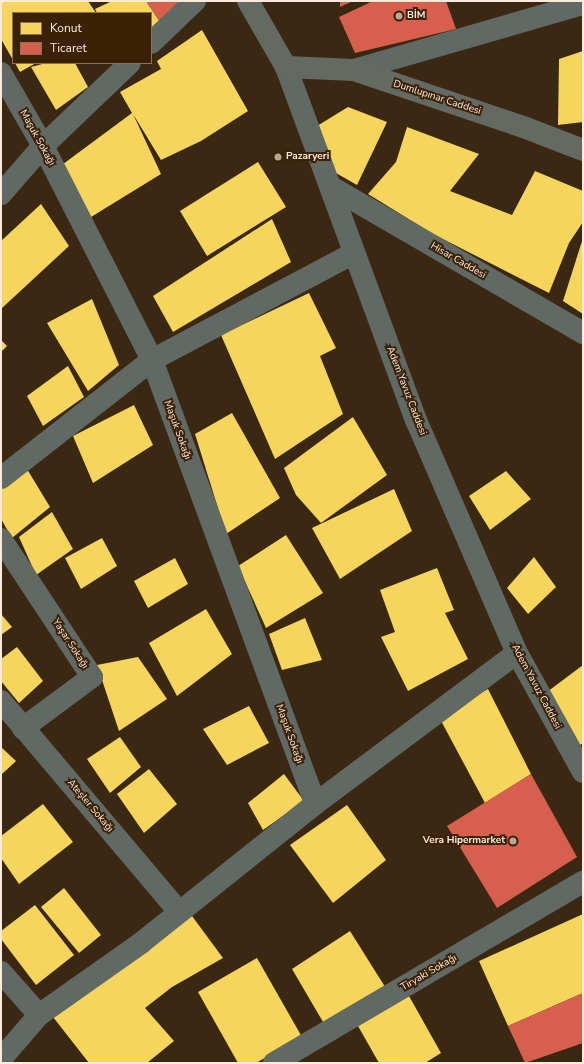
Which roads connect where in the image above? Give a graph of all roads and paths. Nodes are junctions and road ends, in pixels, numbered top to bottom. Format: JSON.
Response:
{"nodes":[{"id":1,"x":195,"y":1,"type":"edge"},
{"id":2,"x":248,"y":1,"type":"edge"},
{"id":3,"x":583,"y":4,"type":"edge"},
{"id":4,"x":152,"y":42,"type":"edge"},
{"id":5,"x":129,"y":64,"type":"edge"},
{"id":6,"x":286,"y":67,"type":"junction"},
{"id":7,"x":354,"y":70,"type":"junction"},
{"id":8,"x":1,"y":73,"type":"edge"},
{"id":9,"x":43,"y":146,"type":"junction"},
{"id":10,"x":583,"y":150,"type":"edge"},
{"id":11,"x":332,"y":188,"type":"junction"},
{"id":12,"x":1,"y":194,"type":"edge"},
{"id":13,"x":354,"y":253,"type":"junction"},
{"id":14,"x":583,"y":333,"type":"edge"},
{"id":15,"x":152,"y":360,"type":"junction"},
{"id":16,"x":1,"y":478,"type":"edge"},
{"id":17,"x":1,"y":539,"type":"edge"},
{"id":18,"x":517,"y":653,"type":"junction"},
{"id":19,"x":1,"y":701,"type":"edge"},
{"id":20,"x":23,"y":728,"type":"junction"},
{"id":21,"x":583,"y":772,"type":"edge"},
{"id":22,"x":315,"y":804,"type":"junction"},
{"id":23,"x":583,"y":882,"type":"edge"},
{"id":24,"x":179,"y":912,"type":"junction"},
{"id":25,"x":1,"y":972,"type":"edge"},
{"id":26,"x":39,"y":1015,"type":"junction"},
{"id":27,"x":1,"y":1059,"type":"edge"},
{"id":28,"x":274,"y":1063,"type":"edge"}],
"edges":[{"from":1,"to":4,"type":"street"},
{"from":2,"to":6,"type":"main road","name":"Adem Yavuz Caddesi"},
{"from":3,"to":7,"type":"street"},
{"from":5,"to":9,"type":"street"},
{"from":6,"to":7,"type":"main road","name":"Dumlupınar Caddesi"},
{"from":6,"to":11,"type":"street","name":"Adem Yavuz Caddesi"},
{"from":7,"to":10,"type":"main road","name":"Dumlupınar Caddesi"},
{"from":8,"to":9,"type":"street","name":"Maşuk Sokağı"},
{"from":9,"to":12,"type":"street"},
{"from":9,"to":15,"type":"street","name":"Maşuk Sokağı"},
{"from":11,"to":13,"type":"street","name":"Adem Yavuz Caddesi"},
{"from":11,"to":14,"type":"street","name":"Hisar Caddesi"},
{"from":13,"to":15,"type":"street"},
{"from":13,"to":18,"type":"street","name":"Adem Yavuz Caddesi"},
{"from":15,"to":16,"type":"street"},
{"from":15,"to":22,"type":"street","name":"Maşuk Sokağı"},
{"from":17,"to":20,"type":"street","name":"Yaşar Sokağı"},
{"from":18,"to":21,"type":"street","name":"Adem Yavuz Caddesi"},
{"from":18,"to":22,"type":"street"},
{"from":19,"to":20,"type":"street","name":"Ateşler Sokağı"},
{"from":20,"to":24,"type":"street","name":"Ateşler Sokağı"},
{"from":22,"to":24,"type":"street"},
{"from":23,"to":28,"type":"street","name":"Tiryaki Sokağı"},
{"from":24,"to":26,"type":"street"},
{"from":25,"to":26,"type":"street"},
{"from":26,"to":27,"type":"street"}]}
